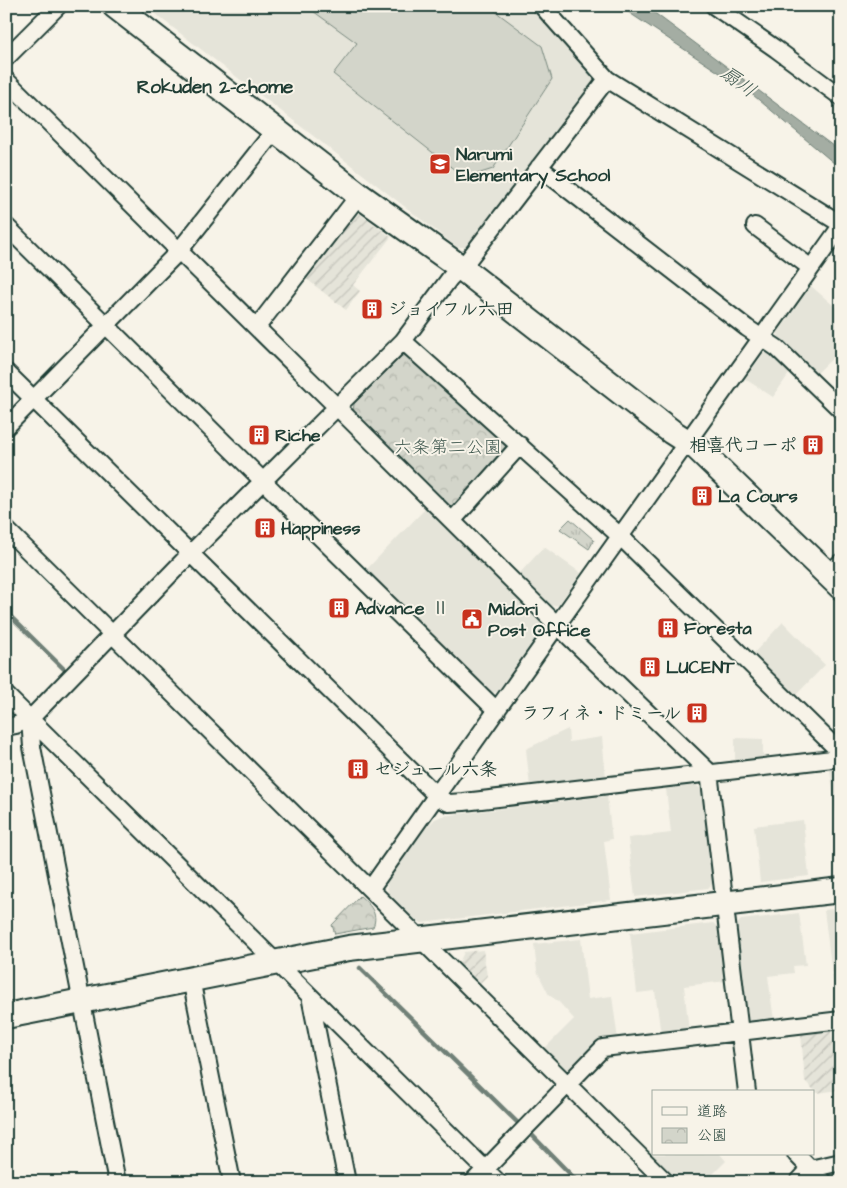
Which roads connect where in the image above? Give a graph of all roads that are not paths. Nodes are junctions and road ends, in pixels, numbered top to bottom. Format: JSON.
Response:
{"nodes":[{"id":1,"x":58,"y":6,"type":"edge"},
{"id":2,"x":116,"y":6,"type":"edge"},
{"id":3,"x":542,"y":6,"type":"edge"},
{"id":4,"x":714,"y":6,"type":"edge"},
{"id":5,"x":6,"y":58,"type":"edge"},
{"id":6,"x":607,"y":79,"type":"junction"},
{"id":7,"x":6,"y":80,"type":"edge"},
{"id":8,"x":841,"y":97,"type":"edge"},
{"id":9,"x":275,"y":130,"type":"junction"},
{"id":10,"x":539,"y":168,"type":"junction"},
{"id":11,"x":359,"y":195,"type":"junction"},
{"id":12,"x":841,"y":225,"type":"edge"},
{"id":13,"x":6,"y":226,"type":"edge"},
{"id":14,"x":755,"y":226,"type":"dead end"},
{"id":15,"x":180,"y":251,"type":"junction"},
{"id":16,"x":460,"y":268,"type":"junction"},
{"id":17,"x":811,"y":268,"type":"junction"},
{"id":18,"x":106,"y":325,"type":"junction"},
{"id":19,"x":256,"y":327,"type":"junction"},
{"id":20,"x":762,"y":337,"type":"junction"},
{"id":21,"x":402,"y":341,"type":"junction"},
{"id":22,"x":6,"y":372,"type":"edge"},
{"id":23,"x":34,"y":399,"type":"junction"},
{"id":24,"x":337,"y":406,"type":"junction"},
{"id":25,"x":841,"y":410,"type":"edge"},
{"id":26,"x":6,"y":426,"type":"edge"},
{"id":27,"x":686,"y":442,"type":"junction"},
{"id":28,"x":520,"y":445,"type":"junction"},
{"id":29,"x":263,"y":482,"type":"junction"},
{"id":30,"x":452,"y":521,"type":"junction"},
{"id":31,"x":6,"y":529,"type":"edge"},
{"id":32,"x":620,"y":536,"type":"junction"},
{"id":33,"x":190,"y":554,"type":"junction"},
{"id":34,"x":837,"y":575,"type":"edge"},
{"id":35,"x":557,"y":625,"type":"junction"},
{"id":36,"x":112,"y":634,"type":"junction"},
{"id":37,"x":6,"y":695,"type":"edge"},
{"id":38,"x":497,"y":711,"type":"junction"},
{"id":39,"x":30,"y":719,"type":"junction"},
{"id":40,"x":6,"y":727,"type":"edge"},
{"id":41,"x":841,"y":752,"type":"edge"},
{"id":42,"x":841,"y":758,"type":"edge"},
{"id":43,"x":709,"y":772,"type":"junction"},
{"id":44,"x":436,"y":796,"type":"junction"},
{"id":45,"x":370,"y":888,"type":"junction"},
{"id":46,"x":841,"y":890,"type":"edge"},
{"id":47,"x":725,"y":904,"type":"junction"},
{"id":48,"x":422,"y":940,"type":"junction"},
{"id":49,"x":277,"y":962,"type":"junction"},
{"id":50,"x":192,"y":979,"type":"junction"},
{"id":51,"x":310,"y":996,"type":"junction"},
{"id":52,"x":82,"y":1001,"type":"junction"},
{"id":53,"x":6,"y":1016,"type":"edge"},
{"id":54,"x":841,"y":1020,"type":"edge"},
{"id":55,"x":740,"y":1032,"type":"junction"},
{"id":56,"x":568,"y":1085,"type":"junction"},
{"id":57,"x":747,"y":1090,"type":"edge"},
{"id":58,"x":798,"y":1156,"type":"edge"},
{"id":59,"x":841,"y":1162,"type":"edge"},
{"id":60,"x":810,"y":1169,"type":"junction"},
{"id":61,"x":485,"y":1170,"type":"junction"},
{"id":62,"x":117,"y":1182,"type":"edge"},
{"id":63,"x":232,"y":1182,"type":"edge"},
{"id":64,"x":347,"y":1182,"type":"edge"},
{"id":65,"x":473,"y":1182,"type":"edge"},
{"id":66,"x":498,"y":1182,"type":"edge"},
{"id":67,"x":666,"y":1182,"type":"edge"},
{"id":68,"x":798,"y":1182,"type":"edge"},
{"id":69,"x":823,"y":1182,"type":"edge"}],
"edges":[{"from":1,"to":5,"type":"street"},
{"from":2,"to":9,"type":"street"},
{"from":3,"to":6,"type":"street"},
{"from":4,"to":8,"type":"street"},
{"from":6,"to":10,"type":"street"},
{"from":6,"to":12,"type":"street"},
{"from":7,"to":15,"type":"street"},
{"from":9,"to":11,"type":"street"},
{"from":9,"to":15,"type":"street"},
{"from":10,"to":16,"type":"street"},
{"from":10,"to":20,"type":"street"},
{"from":11,"to":16,"type":"street"},
{"from":11,"to":19,"type":"street"},
{"from":12,"to":17,"type":"street"},
{"from":13,"to":18,"type":"street"},
{"from":14,"to":17,"type":"street"},
{"from":15,"to":18,"type":"street"},
{"from":15,"to":19,"type":"street"},
{"from":16,"to":21,"type":"street"},
{"from":16,"to":27,"type":"street"},
{"from":17,"to":20,"type":"street"},
{"from":18,"to":23,"type":"street"},
{"from":18,"to":29,"type":"street"},
{"from":19,"to":24,"type":"street"},
{"from":20,"to":25,"type":"street"},
{"from":20,"to":27,"type":"street"},
{"from":21,"to":24,"type":"street"},
{"from":21,"to":28,"type":"street"},
{"from":22,"to":23,"type":"street"},
{"from":23,"to":26,"type":"street"},
{"from":23,"to":33,"type":"street"},
{"from":24,"to":29,"type":"street"},
{"from":24,"to":30,"type":"street"},
{"from":27,"to":32,"type":"street"},
{"from":27,"to":34,"type":"street"},
{"from":28,"to":30,"type":"street"},
{"from":28,"to":32,"type":"street"},
{"from":29,"to":33,"type":"street"},
{"from":29,"to":38,"type":"street"},
{"from":30,"to":35,"type":"street"},
{"from":31,"to":36,"type":"street"},
{"from":32,"to":35,"type":"street"},
{"from":32,"to":41,"type":"street"},
{"from":33,"to":36,"type":"street"},
{"from":33,"to":44,"type":"street"},
{"from":35,"to":38,"type":"street"},
{"from":35,"to":43,"type":"street"},
{"from":36,"to":39,"type":"street"},
{"from":36,"to":45,"type":"street"},
{"from":37,"to":39,"type":"street"},
{"from":38,"to":44,"type":"street"},
{"from":39,"to":40,"type":"street"},
{"from":39,"to":49,"type":"street"},
{"from":39,"to":52,"type":"street"},
{"from":42,"to":43,"type":"street"},
{"from":43,"to":44,"type":"street"},
{"from":43,"to":47,"type":"street"},
{"from":44,"to":45,"type":"street"},
{"from":45,"to":48,"type":"street"},
{"from":46,"to":47,"type":"street"},
{"from":47,"to":48,"type":"street"},
{"from":47,"to":55,"type":"street"},
{"from":48,"to":49,"type":"street"},
{"from":48,"to":56,"type":"street"},
{"from":49,"to":50,"type":"street"},
{"from":49,"to":51,"type":"street"},
{"from":50,"to":52,"type":"street"},
{"from":50,"to":63,"type":"street"},
{"from":51,"to":61,"type":"street"},
{"from":51,"to":64,"type":"street"},
{"from":52,"to":53,"type":"street"},
{"from":52,"to":62,"type":"street"},
{"from":54,"to":55,"type":"street"},
{"from":55,"to":56,"type":"street"},
{"from":55,"to":57,"type":"street"},
{"from":56,"to":61,"type":"street"},
{"from":56,"to":67,"type":"street"},
{"from":58,"to":60,"type":"street"},
{"from":59,"to":60,"type":"street"},
{"from":60,"to":68,"type":"street"},
{"from":60,"to":69,"type":"street"},
{"from":61,"to":65,"type":"street"},
{"from":61,"to":66,"type":"street"}]}
